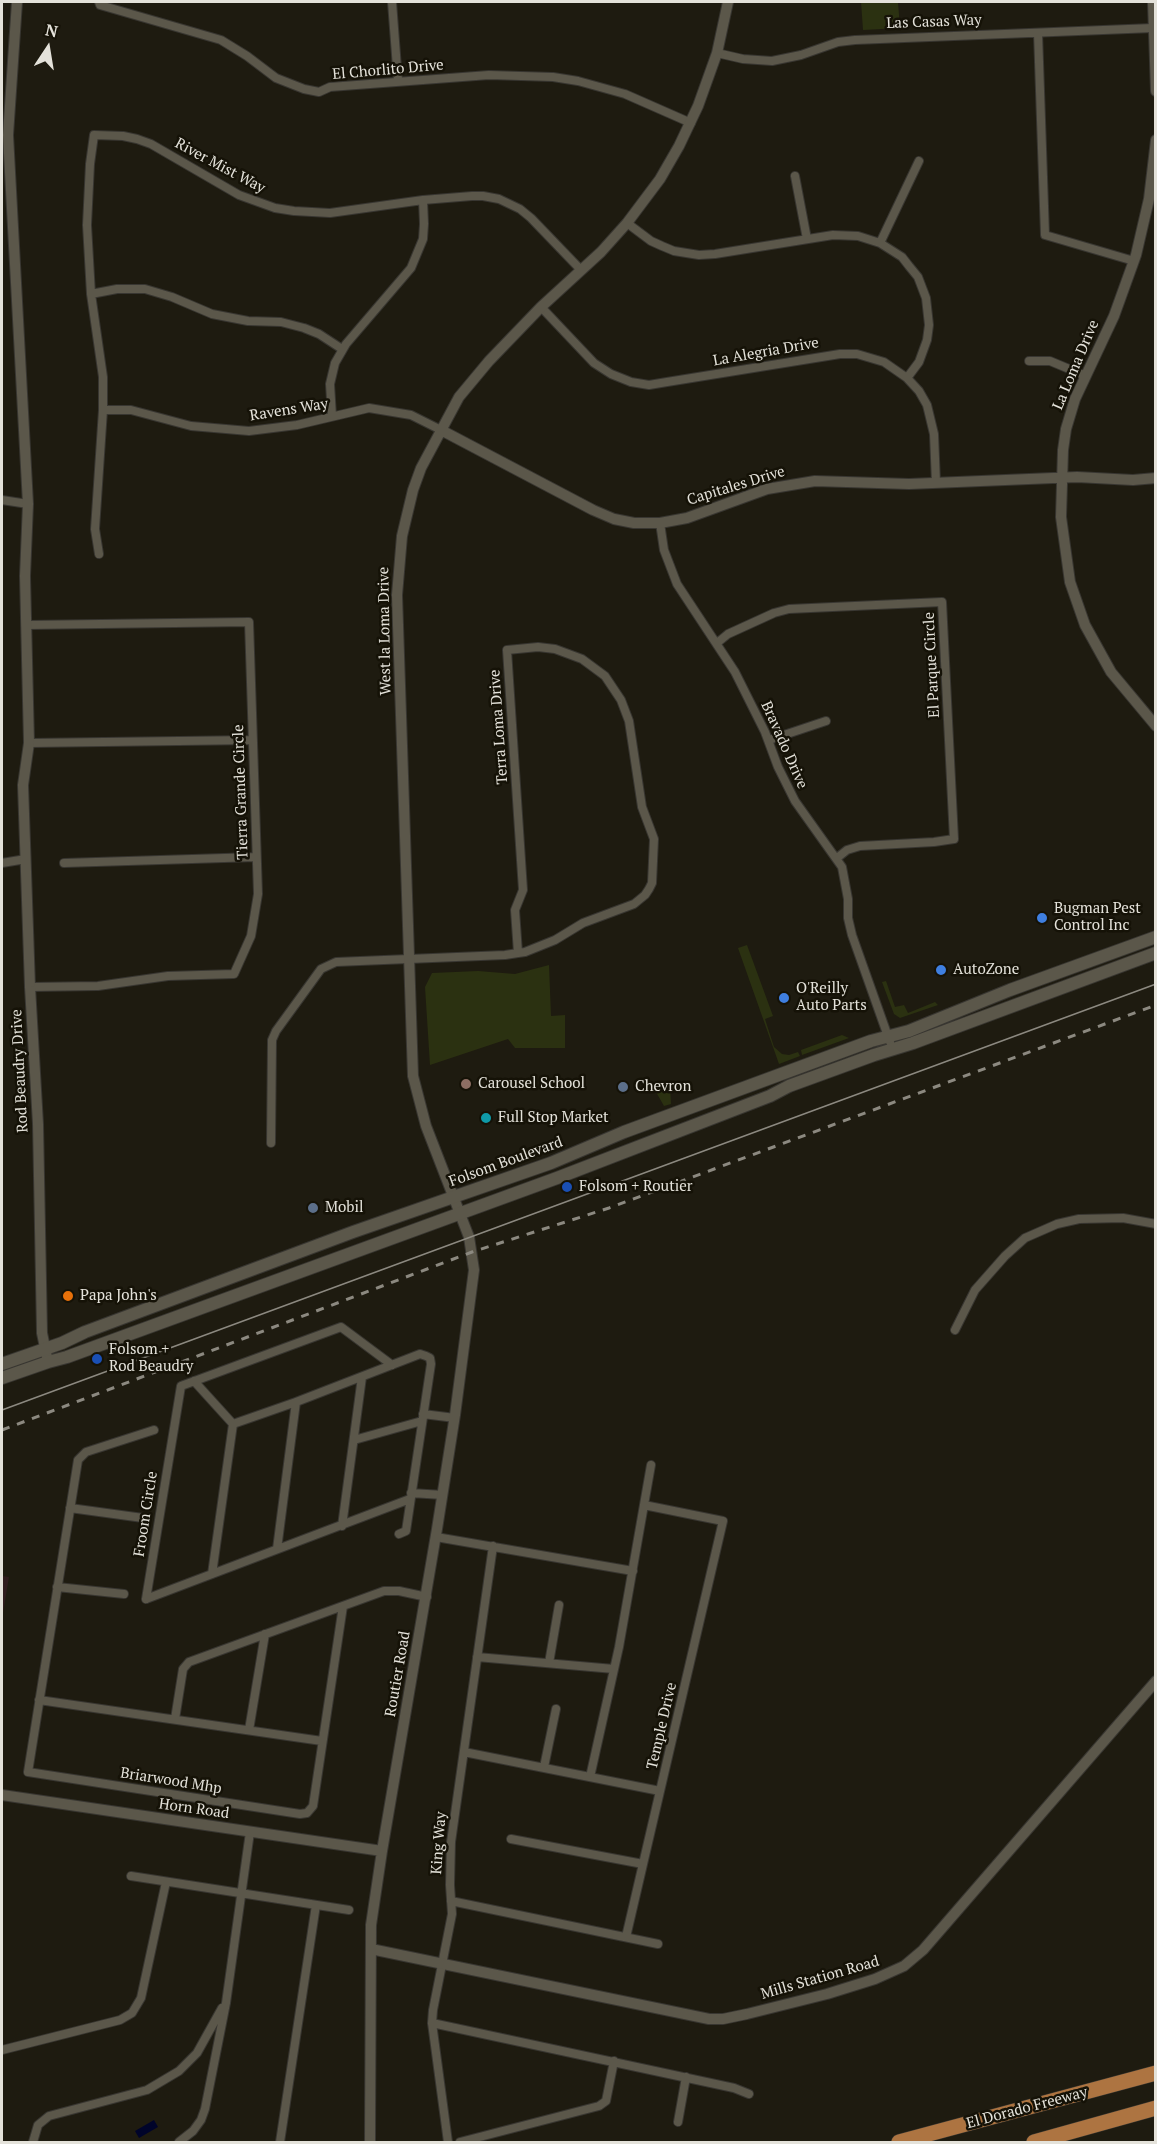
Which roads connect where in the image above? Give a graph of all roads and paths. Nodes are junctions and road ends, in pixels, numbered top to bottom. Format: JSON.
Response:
{"nodes":[{"id":1,"x":16,"y":2,"type":"edge"},
{"id":2,"x":392,"y":2,"type":"edge"},
{"id":3,"x":728,"y":2,"type":"edge"},
{"id":4,"x":1153,"y":2,"type":"edge"},
{"id":5,"x":99,"y":3,"type":"edge"},
{"id":6,"x":1154,"y":28,"type":"edge"},
{"id":7,"x":1038,"y":33,"type":"junction"},
{"id":8,"x":717,"y":53,"type":"junction"},
{"id":9,"x":398,"y":81,"type":"junction"},
{"id":10,"x":1155,"y":91,"type":"edge"},
{"id":11,"x":691,"y":123,"type":"junction"},
{"id":12,"x":1155,"y":140,"type":"edge"},
{"id":13,"x":1155,"y":146,"type":"edge"},
{"id":14,"x":919,"y":161,"type":"dead end"},
{"id":15,"x":795,"y":176,"type":"dead end"},
{"id":16,"x":423,"y":200,"type":"junction"},
{"id":17,"x":627,"y":222,"type":"junction"},
{"id":18,"x":807,"y":239,"type":"junction"},
{"id":19,"x":880,"y":243,"type":"junction"},
{"id":20,"x":1134,"y":261,"type":"junction"},
{"id":21,"x":581,"y":270,"type":"junction"},
{"id":22,"x":91,"y":294,"type":"junction"},
{"id":23,"x":541,"y":307,"type":"junction"},
{"id":24,"x":342,"y":349,"type":"junction"},
{"id":25,"x":1029,"y":361,"type":"dead end"},
{"id":26,"x":1086,"y":376,"type":"junction"},
{"id":27,"x":907,"y":378,"type":"junction"},
{"id":28,"x":103,"y":410,"type":"junction"},
{"id":29,"x":332,"y":416,"type":"junction"},
{"id":30,"x":441,"y":430,"type":"junction"},
{"id":31,"x":1062,"y":478,"type":"junction"},
{"id":32,"x":1155,"y":478,"type":"edge"},
{"id":33,"x":936,"y":483,"type":"junction"},
{"id":34,"x":2,"y":500,"type":"edge"},
{"id":35,"x":28,"y":504,"type":"junction"},
{"id":36,"x":660,"y":523,"type":"junction"},
{"id":37,"x":99,"y":554,"type":"dead end"},
{"id":38,"x":26,"y":625,"type":"junction"},
{"id":39,"x":717,"y":643,"type":"junction"},
{"id":40,"x":826,"y":722,"type":"dead end"},
{"id":41,"x":1155,"y":726,"type":"edge"},
{"id":42,"x":253,"y":740,"type":"junction"},
{"id":43,"x":769,"y":740,"type":"junction"},
{"id":44,"x":29,"y":743,"type":"junction"},
{"id":45,"x":256,"y":856,"type":"junction"},
{"id":46,"x":837,"y":858,"type":"junction"},
{"id":47,"x":26,"y":859,"type":"junction"},
{"id":48,"x":2,"y":863,"type":"edge"},
{"id":49,"x":64,"y":863,"type":"dead end"},
{"id":50,"x":1155,"y":937,"type":"edge"},
{"id":51,"x":1155,"y":952,"type":"edge"},
{"id":52,"x":518,"y":953,"type":"junction"},
{"id":53,"x":408,"y":959,"type":"junction"},
{"id":54,"x":30,"y":987,"type":"junction"},
{"id":55,"x":888,"y":1036,"type":"junction"},
{"id":56,"x":893,"y":1049,"type":"junction"},
{"id":57,"x":654,"y":1121,"type":"junction"},
{"id":58,"x":271,"y":1143,"type":"dead end"},
{"id":59,"x":604,"y":1160,"type":"junction"},
{"id":60,"x":455,"y":1197,"type":"junction"},
{"id":61,"x":461,"y":1213,"type":"junction"},
{"id":62,"x":1155,"y":1224,"type":"edge"},
{"id":63,"x":292,"y":1255,"type":"junction"},
{"id":64,"x":239,"y":1293,"type":"junction"},
{"id":65,"x":955,"y":1330,"type":"dead end"},
{"id":66,"x":44,"y":1349,"type":"junction"},
{"id":67,"x":48,"y":1362,"type":"junction"},
{"id":68,"x":2,"y":1364,"type":"edge"},
{"id":69,"x":392,"y":1365,"type":"junction"},
{"id":70,"x":362,"y":1377,"type":"junction"},
{"id":71,"x":2,"y":1378,"type":"edge"},
{"id":72,"x":194,"y":1381,"type":"junction"},
{"id":73,"x":296,"y":1402,"type":"junction"},
{"id":74,"x":422,"y":1418,"type":"junction"},
{"id":75,"x":454,"y":1418,"type":"junction"},
{"id":76,"x":233,"y":1424,"type":"junction"},
{"id":77,"x":154,"y":1430,"type":"dead end"},
{"id":78,"x":354,"y":1440,"type":"junction"},
{"id":79,"x":651,"y":1465,"type":"dead end"},
{"id":80,"x":410,"y":1496,"type":"junction"},
{"id":81,"x":442,"y":1496,"type":"junction"},
{"id":82,"x":644,"y":1505,"type":"junction"},
{"id":83,"x":70,"y":1508,"type":"junction"},
{"id":84,"x":143,"y":1518,"type":"dead end"},
{"id":85,"x":342,"y":1526,"type":"junction"},
{"id":86,"x":399,"y":1534,"type":"dead end"},
{"id":87,"x":436,"y":1537,"type":"junction"},
{"id":88,"x":493,"y":1546,"type":"junction"},
{"id":89,"x":277,"y":1550,"type":"junction"},
{"id":90,"x":633,"y":1571,"type":"junction"},
{"id":91,"x":212,"y":1574,"type":"junction"},
{"id":92,"x":57,"y":1587,"type":"junction"},
{"id":93,"x":124,"y":1594,"type":"dead end"},
{"id":94,"x":427,"y":1597,"type":"junction"},
{"id":95,"x":559,"y":1605,"type":"dead end"},
{"id":96,"x":343,"y":1606,"type":"junction"},
{"id":97,"x":265,"y":1634,"type":"junction"},
{"id":98,"x":477,"y":1657,"type":"junction"},
{"id":99,"x":549,"y":1663,"type":"junction"},
{"id":100,"x":614,"y":1670,"type":"junction"},
{"id":101,"x":1155,"y":1681,"type":"edge"},
{"id":102,"x":39,"y":1700,"type":"junction"},
{"id":103,"x":556,"y":1709,"type":"dead end"},
{"id":104,"x":174,"y":1719,"type":"junction"},
{"id":105,"x":249,"y":1730,"type":"junction"},
{"id":106,"x":322,"y":1741,"type":"junction"},
{"id":107,"x":464,"y":1752,"type":"junction"},
{"id":108,"x":544,"y":1767,"type":"junction"},
{"id":109,"x":590,"y":1776,"type":"junction"},
{"id":110,"x":660,"y":1791,"type":"junction"},
{"id":111,"x":2,"y":1795,"type":"edge"},
{"id":112,"x":250,"y":1832,"type":"junction"},
{"id":113,"x":511,"y":1839,"type":"dead end"},
{"id":114,"x":382,"y":1851,"type":"junction"},
{"id":115,"x":643,"y":1864,"type":"junction"},
{"id":116,"x":130,"y":1876,"type":"dead end"},
{"id":117,"x":166,"y":1882,"type":"junction"},
{"id":118,"x":243,"y":1894,"type":"junction"},
{"id":119,"x":451,"y":1901,"type":"junction"},
{"id":120,"x":316,"y":1905,"type":"junction"},
{"id":121,"x":349,"y":1910,"type":"dead end"},
{"id":122,"x":626,"y":1937,"type":"junction"},
{"id":123,"x":658,"y":1944,"type":"dead end"},
{"id":124,"x":371,"y":1949,"type":"junction"},
{"id":125,"x":443,"y":1962,"type":"junction"},
{"id":126,"x":226,"y":2003,"type":"junction"},
{"id":127,"x":432,"y":2023,"type":"junction"},
{"id":128,"x":2,"y":2050,"type":"edge"},
{"id":129,"x":614,"y":2061,"type":"junction"},
{"id":130,"x":1155,"y":2062,"type":"edge"},
{"id":131,"x":1155,"y":2073,"type":"edge"},
{"id":132,"x":686,"y":2077,"type":"junction"},
{"id":133,"x":749,"y":2094,"type":"dead end"},
{"id":134,"x":1155,"y":2108,"type":"edge"},
{"id":135,"x":1138,"y":2113,"type":"junction"},
{"id":136,"x":1155,"y":2113,"type":"edge"},
{"id":137,"x":983,"y":2120,"type":"junction"},
{"id":138,"x":678,"y":2122,"type":"dead end"},
{"id":139,"x":33,"y":2142,"type":"edge"},
{"id":140,"x":179,"y":2142,"type":"edge"},
{"id":141,"x":280,"y":2142,"type":"edge"},
{"id":142,"x":370,"y":2142,"type":"edge"},
{"id":143,"x":448,"y":2142,"type":"edge"},
{"id":144,"x":460,"y":2142,"type":"edge"},
{"id":145,"x":899,"y":2142,"type":"edge"},
{"id":146,"x":1034,"y":2142,"type":"edge"}],
"edges":[{"from":1,"to":35,"type":"street","name":"Rod Beaudry Drive"},
{"from":2,"to":9,"type":"street"},
{"from":3,"to":8,"type":"street","name":"West la Loma Drive"},
{"from":4,"to":6,"type":"street"},
{"from":5,"to":9,"type":"street","name":"El Chorlito Drive"},
{"from":6,"to":7,"type":"street","name":"Las Casas Way"},
{"from":6,"to":10,"type":"street"},
{"from":7,"to":8,"type":"street","name":"Las Casas Way"},
{"from":7,"to":20,"type":"street"},
{"from":8,"to":11,"type":"street","name":"West la Loma Drive"},
{"from":9,"to":11,"type":"street","name":"El Chorlito Drive"},
{"from":11,"to":17,"type":"street","name":"West la Loma Drive"},
{"from":12,"to":13,"type":"street","name":"La Loma Drive"},
{"from":13,"to":20,"type":"street","name":"La Loma Drive"},
{"from":14,"to":19,"type":"street"},
{"from":15,"to":18,"type":"street"},
{"from":16,"to":21,"type":"street","name":"River Mist Way"},
{"from":16,"to":22,"type":"street","name":"River Mist Way"},
{"from":16,"to":24,"type":"street"},
{"from":17,"to":18,"type":"street"},
{"from":17,"to":21,"type":"street","name":"West la Loma Drive"},
{"from":18,"to":19,"type":"street"},
{"from":19,"to":27,"type":"street"},
{"from":20,"to":26,"type":"street","name":"La Loma Drive"},
{"from":21,"to":23,"type":"street","name":"West la Loma Drive"},
{"from":22,"to":24,"type":"street"},
{"from":22,"to":28,"type":"street","name":"River Mist Way"},
{"from":23,"to":27,"type":"street","name":"La Alegria Drive"},
{"from":23,"to":30,"type":"street","name":"West la Loma Drive"},
{"from":24,"to":29,"type":"street"},
{"from":25,"to":26,"type":"street"},
{"from":26,"to":31,"type":"street","name":"La Loma Drive"},
{"from":27,"to":33,"type":"street","name":"La Alegria Drive"},
{"from":28,"to":29,"type":"street","name":"Ravens Way"},
{"from":28,"to":37,"type":"street","name":"River Mist Way"},
{"from":29,"to":30,"type":"street","name":"Ravens Way"},
{"from":30,"to":36,"type":"street","name":"Capitales Drive"},
{"from":30,"to":53,"type":"street","name":"West la Loma Drive"},
{"from":31,"to":32,"type":"street","name":"Capitales Drive"},
{"from":31,"to":33,"type":"street","name":"Capitales Drive"},
{"from":31,"to":41,"type":"street","name":"La Loma Drive"},
{"from":33,"to":36,"type":"street","name":"Capitales Drive"},
{"from":34,"to":35,"type":"street"},
{"from":35,"to":38,"type":"street","name":"Rod Beaudry Drive"},
{"from":36,"to":39,"type":"street","name":"Bravado Drive"},
{"from":38,"to":42,"type":"street","name":"Tierra Grande Circle"},
{"from":38,"to":44,"type":"street","name":"Rod Beaudry Drive"},
{"from":39,"to":43,"type":"street","name":"Bravado Drive"},
{"from":39,"to":46,"type":"street","name":"El Parque Circle"},
{"from":40,"to":43,"type":"street"},
{"from":42,"to":44,"type":"street"},
{"from":42,"to":45,"type":"street","name":"Tierra Grande Circle"},
{"from":43,"to":46,"type":"street","name":"Bravado Drive"},
{"from":44,"to":47,"type":"street","name":"Rod Beaudry Drive"},
{"from":45,"to":49,"type":"street"},
{"from":45,"to":54,"type":"street","name":"Tierra Grande Circle"},
{"from":46,"to":55,"type":"street","name":"Bravado Drive"},
{"from":47,"to":48,"type":"street"},
{"from":47,"to":54,"type":"street","name":"Rod Beaudry Drive"},
{"from":50,"to":55,"type":"main road","name":"Folsom Boulevard"},
{"from":51,"to":56,"type":"main road"},
{"from":52,"to":52,"type":"street","name":"Terra Loma Drive"},
{"from":52,"to":53,"type":"street","name":"Terra Loma Drive"},
{"from":53,"to":58,"type":"street","name":"Terra Loma Drive"},
{"from":53,"to":60,"type":"street","name":"West la Loma Drive"},
{"from":54,"to":66,"type":"street","name":"Rod Beaudry Drive"},
{"from":55,"to":56,"type":"street","name":"Bravado Drive"},
{"from":55,"to":57,"type":"main road","name":"Folsom Boulevard"},
{"from":56,"to":59,"type":"main road"},
{"from":57,"to":59,"type":"main road"},
{"from":57,"to":60,"type":"main road","name":"Folsom Boulevard"},
{"from":59,"to":61,"type":"main road"},
{"from":60,"to":61,"type":"street","name":"West la Loma Drive"},
{"from":60,"to":63,"type":"main road","name":"Folsom Boulevard"},
{"from":61,"to":64,"type":"main road"},
{"from":61,"to":75,"type":"street","name":"Routier Road"},
{"from":62,"to":65,"type":"street"},
{"from":63,"to":64,"type":"main road"},
{"from":63,"to":66,"type":"main road","name":"Folsom Boulevard"},
{"from":64,"to":67,"type":"main road"},
{"from":66,"to":67,"type":"street","name":"Rod Beaudry Drive"},
{"from":66,"to":68,"type":"main road","name":"Folsom Boulevard"},
{"from":67,"to":71,"type":"main road"},
{"from":69,"to":70,"type":"street"},
{"from":69,"to":72,"type":"street"},
{"from":69,"to":74,"type":"street"},
{"from":70,"to":73,"type":"street"},
{"from":70,"to":78,"type":"street"},
{"from":72,"to":76,"type":"street"},
{"from":72,"to":91,"type":"street","name":"Froom Circle"},
{"from":73,"to":76,"type":"street"},
{"from":73,"to":89,"type":"street"},
{"from":74,"to":75,"type":"street"},
{"from":74,"to":78,"type":"street"},
{"from":74,"to":80,"type":"street"},
{"from":75,"to":81,"type":"street","name":"Routier Road"},
{"from":76,"to":91,"type":"street"},
{"from":77,"to":83,"type":"street","name":"Briarwood Mhp"},
{"from":78,"to":85,"type":"street"},
{"from":79,"to":82,"type":"street"},
{"from":80,"to":81,"type":"street"},
{"from":80,"to":85,"type":"street","name":"Froom Circle"},
{"from":80,"to":86,"type":"street"},
{"from":81,"to":87,"type":"street","name":"Routier Road"},
{"from":82,"to":90,"type":"street"},
{"from":82,"to":110,"type":"street","name":"Temple Drive"},
{"from":83,"to":84,"type":"street"},
{"from":83,"to":92,"type":"street","name":"Briarwood Mhp"},
{"from":85,"to":89,"type":"street","name":"Froom Circle"},
{"from":87,"to":88,"type":"street"},
{"from":87,"to":94,"type":"street","name":"Routier Road"},
{"from":88,"to":90,"type":"street"},
{"from":88,"to":98,"type":"street","name":"King Way"},
{"from":89,"to":91,"type":"street","name":"Froom Circle"},
{"from":90,"to":100,"type":"street"},
{"from":92,"to":93,"type":"street"},
{"from":92,"to":102,"type":"street","name":"Briarwood Mhp"},
{"from":94,"to":96,"type":"street"},
{"from":94,"to":114,"type":"street","name":"Routier Road"},
{"from":95,"to":99,"type":"street"},
{"from":96,"to":97,"type":"street"},
{"from":96,"to":106,"type":"street","name":"Briarwood Mhp"},
{"from":97,"to":104,"type":"street"},
{"from":97,"to":105,"type":"street"},
{"from":98,"to":99,"type":"street"},
{"from":98,"to":107,"type":"street","name":"King Way"},
{"from":99,"to":100,"type":"street"},
{"from":100,"to":109,"type":"street"},
{"from":101,"to":125,"type":"street","name":"Mills Station Road"},
{"from":102,"to":104,"type":"street"},
{"from":102,"to":106,"type":"street","name":"Briarwood Mhp"},
{"from":103,"to":108,"type":"street"},
{"from":104,"to":105,"type":"street"},
{"from":105,"to":106,"type":"street"},
{"from":107,"to":108,"type":"street"},
{"from":107,"to":119,"type":"street","name":"King Way"},
{"from":108,"to":109,"type":"street"},
{"from":109,"to":110,"type":"street"},
{"from":110,"to":115,"type":"street","name":"Temple Drive"},
{"from":111,"to":112,"type":"street","name":"Horn Road"},
{"from":112,"to":114,"type":"street","name":"Horn Road"},
{"from":112,"to":118,"type":"street"},
{"from":113,"to":115,"type":"street"},
{"from":114,"to":124,"type":"street","name":"Routier Road"},
{"from":115,"to":122,"type":"street","name":"Temple Drive"},
{"from":116,"to":117,"type":"street"},
{"from":117,"to":118,"type":"street"},
{"from":117,"to":128,"type":"street"},
{"from":118,"to":120,"type":"street"},
{"from":118,"to":126,"type":"street"},
{"from":119,"to":122,"type":"street"},
{"from":119,"to":125,"type":"street","name":"King Way"},
{"from":120,"to":121,"type":"street"},
{"from":120,"to":141,"type":"street"},
{"from":122,"to":123,"type":"street"},
{"from":124,"to":125,"type":"street","name":"Mills Station Road"},
{"from":124,"to":142,"type":"street","name":"Routier Road"},
{"from":125,"to":127,"type":"street","name":"King Way"},
{"from":126,"to":139,"type":"street"},
{"from":126,"to":140,"type":"street"},
{"from":127,"to":129,"type":"street"},
{"from":127,"to":143,"type":"street","name":"King Way"},
{"from":129,"to":132,"type":"street"},
{"from":129,"to":144,"type":"street"},
{"from":130,"to":137,"type":"highway"},
{"from":131,"to":137,"type":"highway","name":"El Dorado Freeway"},
{"from":132,"to":133,"type":"street"},
{"from":132,"to":138,"type":"street"},
{"from":134,"to":135,"type":"highway"},
{"from":135,"to":136,"type":"highway"},
{"from":135,"to":146,"type":"highway"},
{"from":137,"to":145,"type":"highway","name":"El Dorado Freeway"}]}
